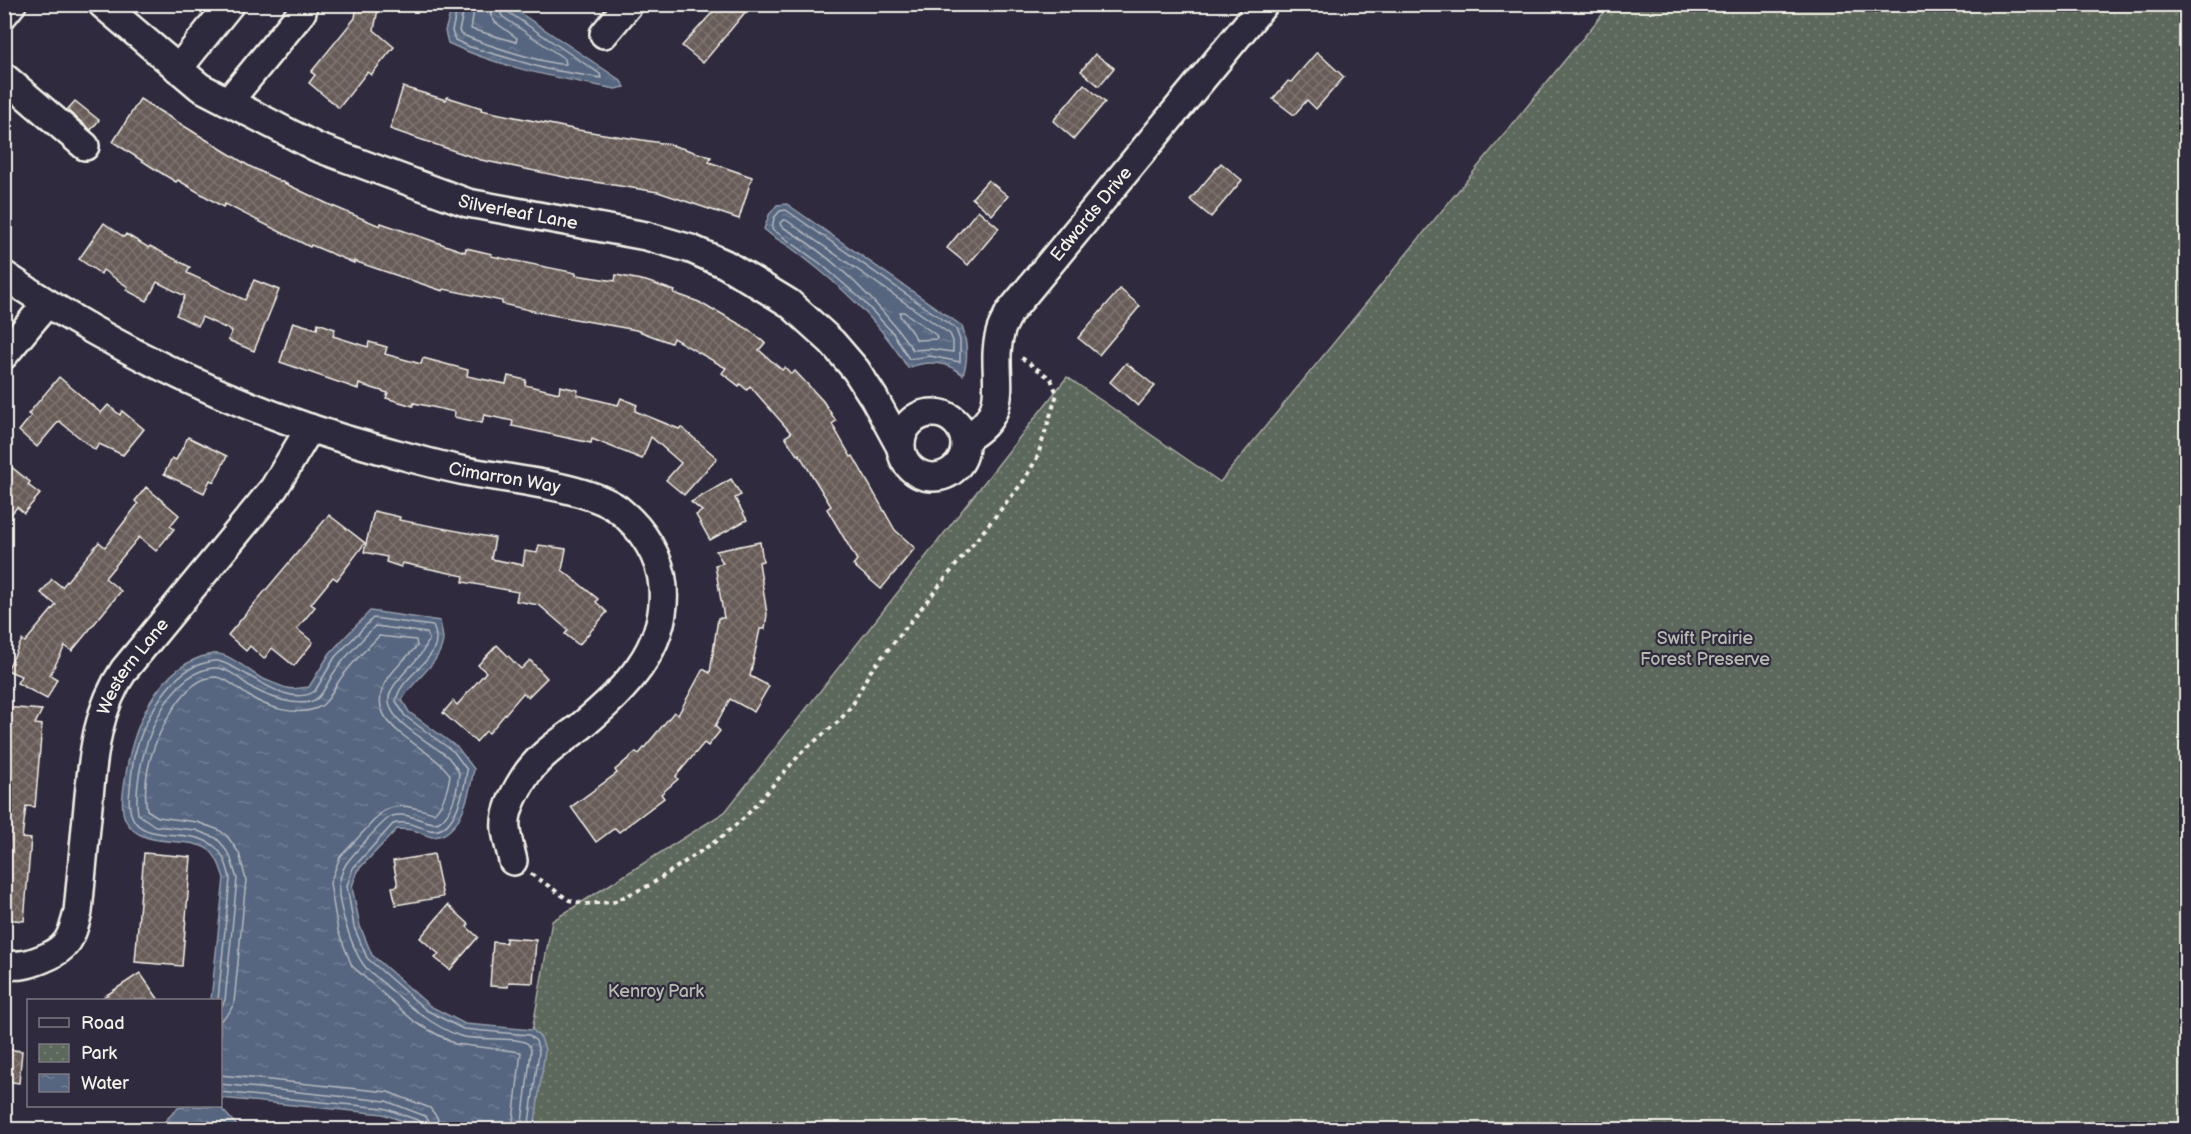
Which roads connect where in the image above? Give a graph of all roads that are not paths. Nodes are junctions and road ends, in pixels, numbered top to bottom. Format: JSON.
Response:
{"nodes":[{"id":1,"x":12,"y":4,"type":"edge"},
{"id":2,"x":102,"y":4,"type":"edge"},
{"id":3,"x":230,"y":4,"type":"edge"},
{"id":4,"x":303,"y":4,"type":"edge"},
{"id":5,"x":629,"y":4,"type":"edge"},
{"id":6,"x":1264,"y":4,"type":"edge"},
{"id":7,"x":4,"y":14,"type":"edge"},
{"id":8,"x":604,"y":34,"type":"dead end"},
{"id":9,"x":178,"y":69,"type":"junction"},
{"id":10,"x":4,"y":77,"type":"edge"},
{"id":11,"x":229,"y":101,"type":"junction"},
{"id":12,"x":85,"y":146,"type":"dead end"},
{"id":13,"x":4,"y":274,"type":"edge"},
{"id":14,"x":47,"y":303,"type":"junction"},
{"id":15,"x":4,"y":355,"type":"edge"},
{"id":16,"x":310,"y":428,"type":"junction"},
{"id":17,"x":964,"y":439,"type":"junction"},
{"id":18,"x":900,"y":446,"type":"junction"},
{"id":19,"x":513,"y":861,"type":"road end"},
{"id":20,"x":4,"y":965,"type":"edge"}],
"edges":[{"from":1,"to":7,"type":"street"},
{"from":2,"to":9,"type":"street","name":"Silverleaf Lane"},
{"from":3,"to":9,"type":"street"},
{"from":4,"to":11,"type":"street"},
{"from":5,"to":8,"type":"street"},
{"from":6,"to":17,"type":"street","name":"Edwards Drive"},
{"from":9,"to":11,"type":"street","name":"Silverleaf Lane"},
{"from":10,"to":12,"type":"street"},
{"from":11,"to":18,"type":"street","name":"Silverleaf Lane"},
{"from":13,"to":14,"type":"street","name":"Cimarron Way"},
{"from":14,"to":15,"type":"street"},
{"from":14,"to":16,"type":"street","name":"Cimarron Way"},
{"from":16,"to":19,"type":"street","name":"Cimarron Way"},
{"from":16,"to":20,"type":"street","name":"Western Lane"},
{"from":17,"to":18,"type":"street"},
{"from":17,"to":18,"type":"street","name":"Silverleaf Lane"}]}
